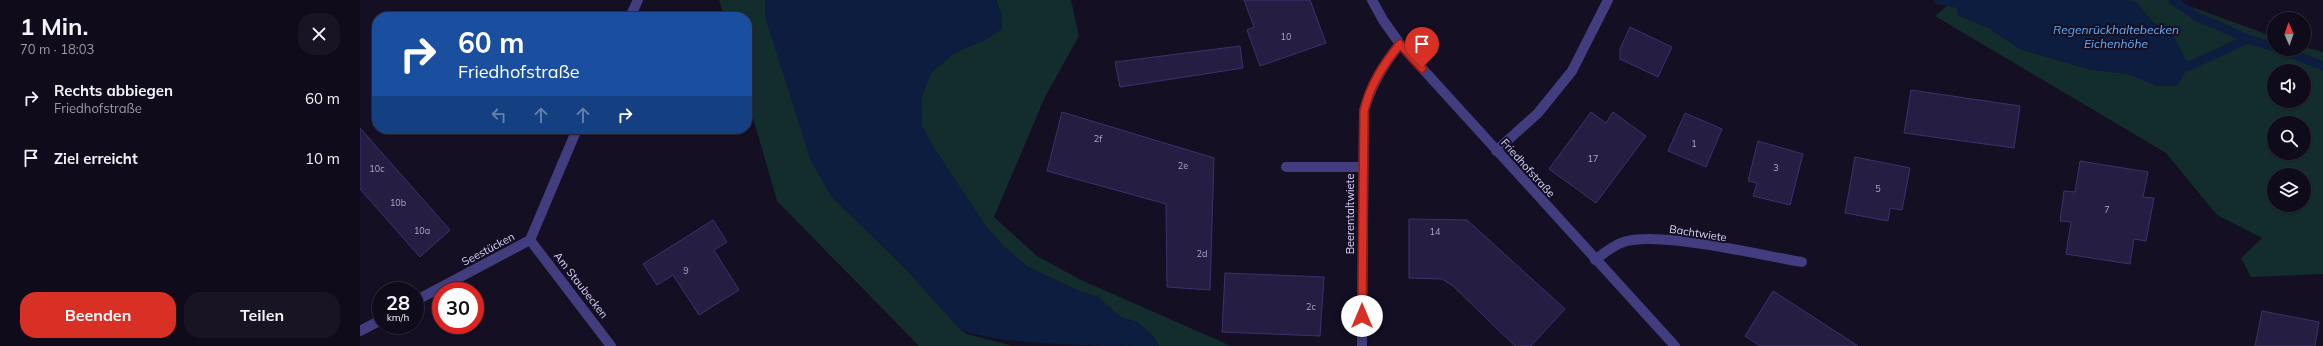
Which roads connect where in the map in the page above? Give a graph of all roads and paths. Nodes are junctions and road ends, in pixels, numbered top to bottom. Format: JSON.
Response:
{"nodes":[{"id":1,"x":638,"y":0,"type":"edge"},
{"id":2,"x":1372,"y":0,"type":"edge"},
{"id":3,"x":1608,"y":0,"type":"edge"},
{"id":4,"x":632,"y":12,"type":"edge"},
{"id":5,"x":1400,"y":44,"type":"junction"},
{"id":6,"x":575,"y":134,"type":"edge"},
{"id":7,"x":1496,"y":151,"type":"junction"},
{"id":8,"x":1362,"y":164,"type":"junction"},
{"id":9,"x":1286,"y":167,"type":"dead end"},
{"id":10,"x":530,"y":240,"type":"junction"},
{"id":11,"x":1595,"y":260,"type":"junction"},
{"id":12,"x":1802,"y":262,"type":"dead end"},
{"id":13,"x":424,"y":296,"type":"edge"},
{"id":14,"x":372,"y":325,"type":"edge"},
{"id":15,"x":360,"y":331,"type":"edge"},
{"id":16,"x":611,"y":346,"type":"edge"},
{"id":17,"x":1362,"y":346,"type":"edge"},
{"id":18,"x":1675,"y":346,"type":"edge"}],
"edges":[{"from":1,"to":4,"type":"street"},
{"from":2,"to":5,"type":"street","name":"Friedhofstraße"},
{"from":3,"to":7,"type":"street"},
{"from":5,"to":7,"type":"street","name":"Friedhofstraße"},
{"from":5,"to":8,"type":"street","name":"Beerentaltwiete"},
{"from":6,"to":10,"type":"street","name":"Seestücken"},
{"from":7,"to":11,"type":"street","name":"Friedhofstraße"},
{"from":8,"to":9,"type":"street"},
{"from":8,"to":17,"type":"street","name":"Beerentaltwiete"},
{"from":10,"to":13,"type":"street","name":"Seestücken"},
{"from":10,"to":16,"type":"street","name":"Am Staubecken"},
{"from":11,"to":12,"type":"street","name":"Bachtwiete"},
{"from":11,"to":18,"type":"street","name":"Friedhofstraße"},
{"from":14,"to":15,"type":"street"}]}
